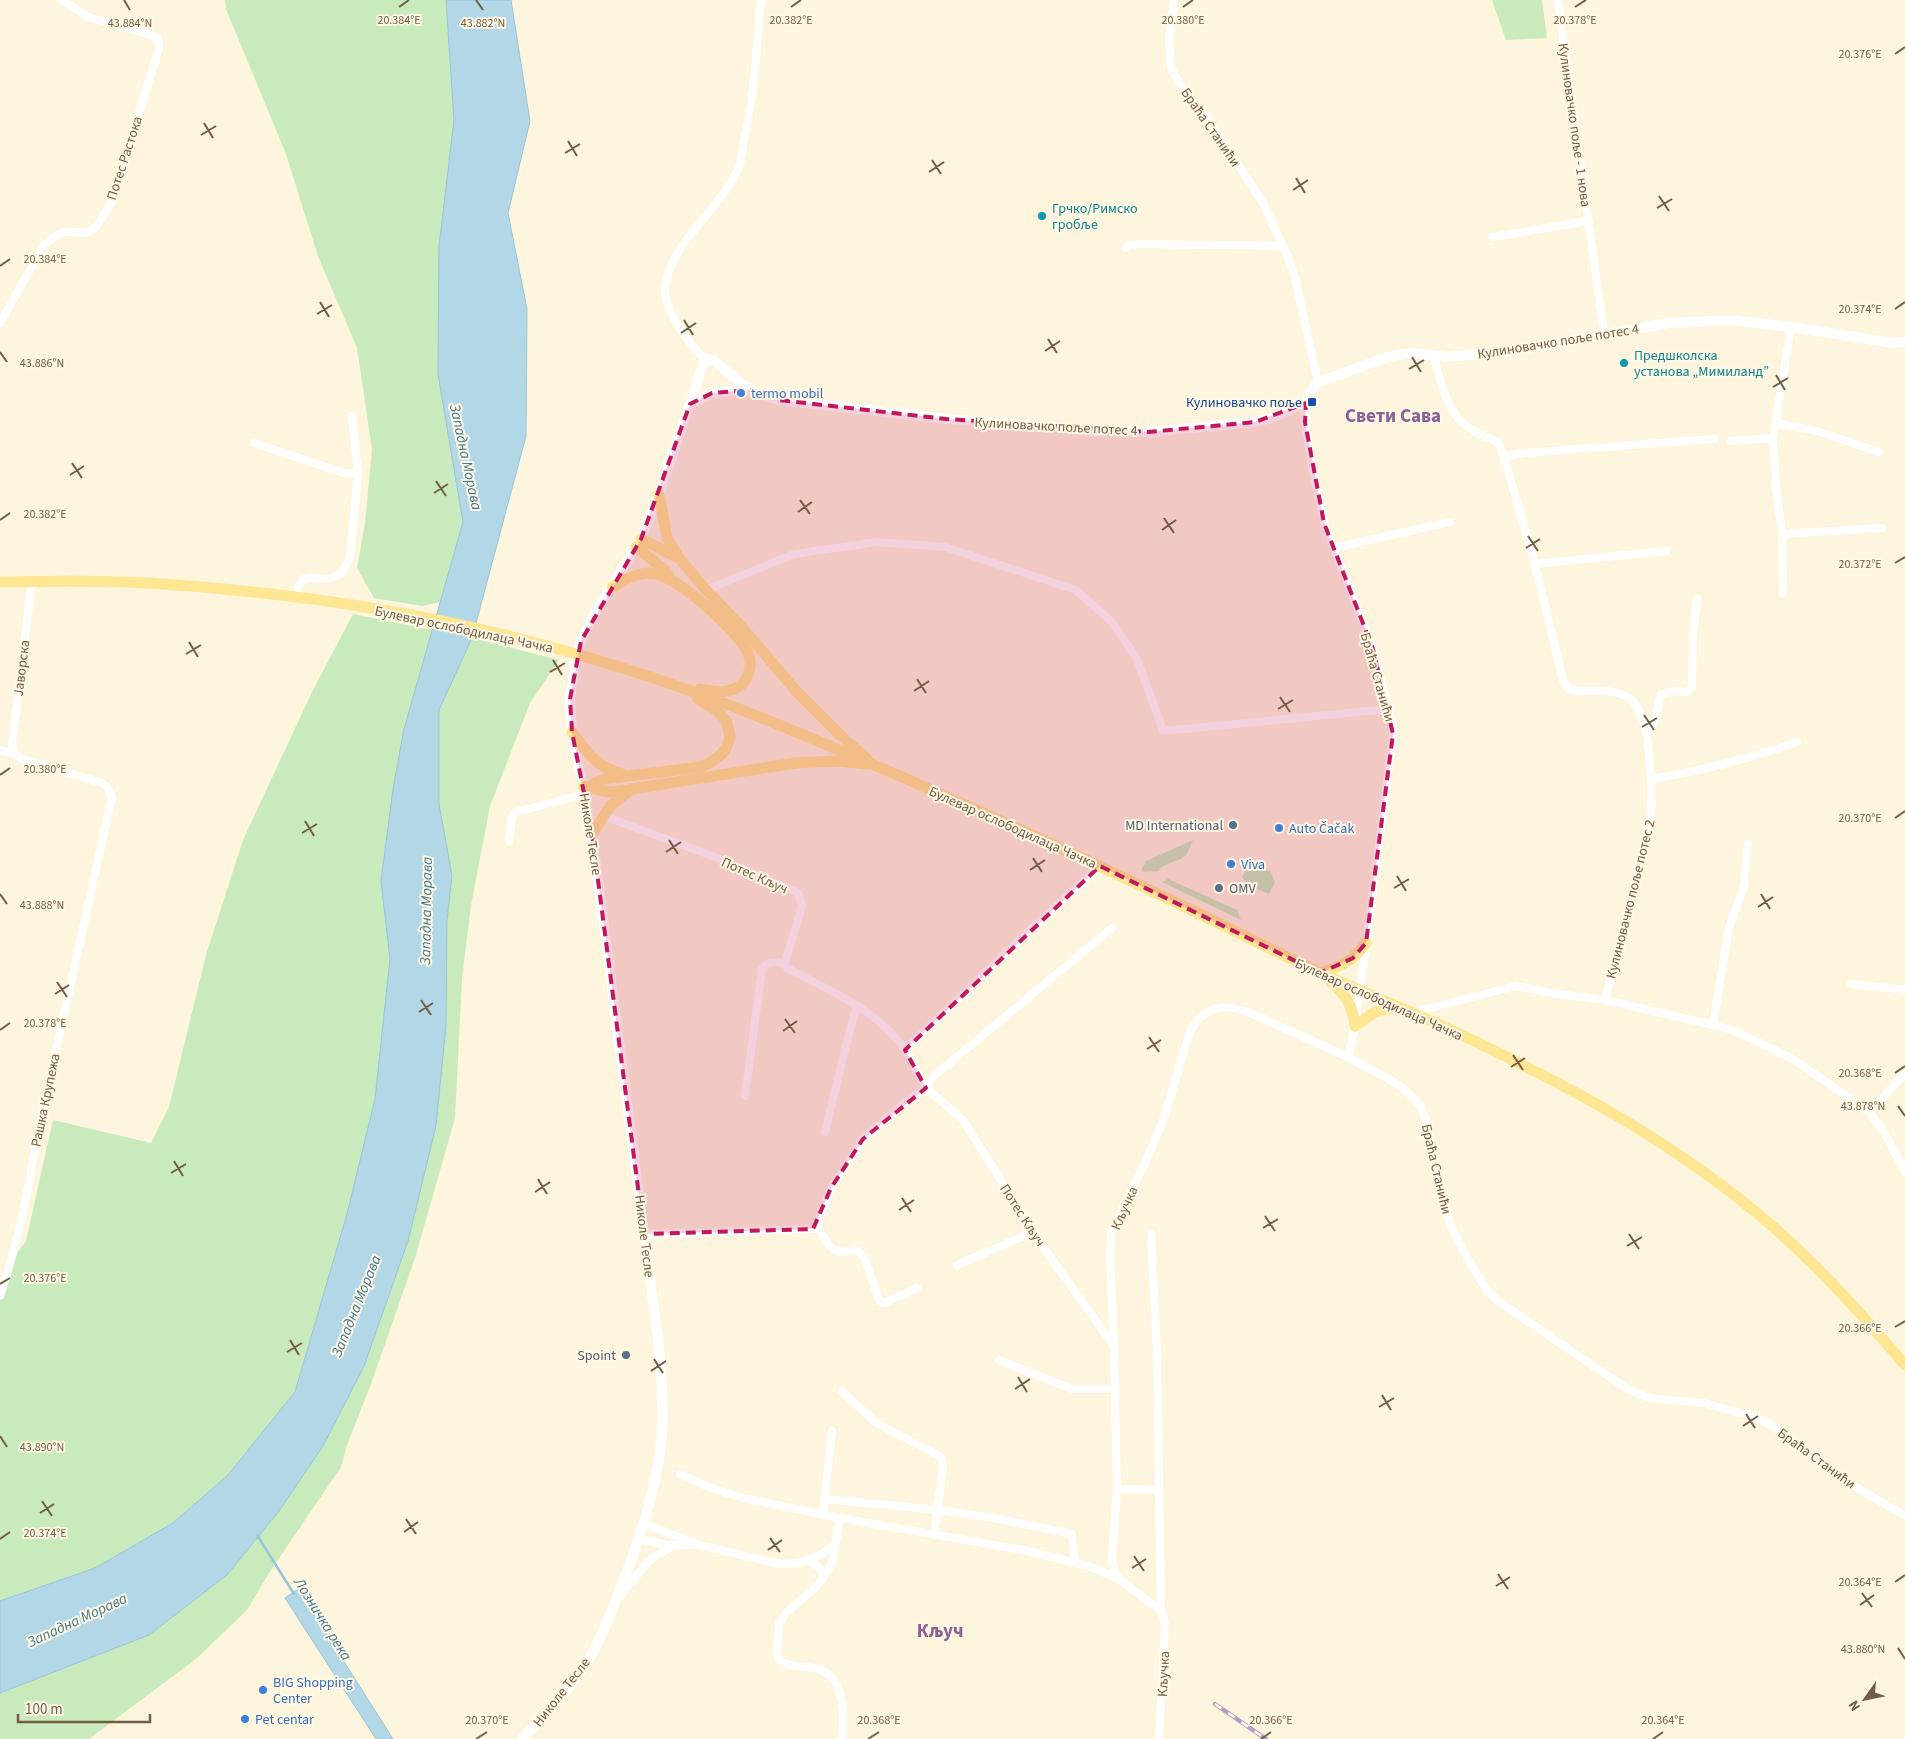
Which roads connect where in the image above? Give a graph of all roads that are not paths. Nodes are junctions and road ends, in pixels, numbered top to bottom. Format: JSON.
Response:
{"nodes":[{"id":1,"x":62,"y":0,"type":"edge"},
{"id":2,"x":763,"y":0,"type":"edge"},
{"id":3,"x":1174,"y":0,"type":"edge"},
{"id":4,"x":1558,"y":0,"type":"edge"},
{"id":5,"x":75,"y":4,"type":"edge"},
{"id":6,"x":1588,"y":221,"type":"junction"},
{"id":7,"x":1493,"y":237,"type":"dead end"},
{"id":8,"x":1283,"y":246,"type":"junction"},
{"id":9,"x":1126,"y":248,"type":"dead end"},
{"id":10,"x":0,"y":322,"type":"edge"},
{"id":11,"x":1791,"y":327,"type":"junction"},
{"id":12,"x":1604,"y":334,"type":"junction"},
{"id":13,"x":1905,"y":342,"type":"edge"},
{"id":14,"x":1433,"y":355,"type":"junction"},
{"id":15,"x":705,"y":359,"type":"junction"},
{"id":16,"x":1318,"y":382,"type":"junction"},
{"id":17,"x":750,"y":390,"type":"junction"},
{"id":18,"x":1306,"y":403,"type":"junction"},
{"id":19,"x":690,"y":404,"type":"junction"},
{"id":20,"x":352,"y":416,"type":"dead end"},
{"id":21,"x":1775,"y":424,"type":"junction"},
{"id":22,"x":1773,"y":438,"type":"junction"},
{"id":23,"x":1714,"y":439,"type":"dead end"},
{"id":24,"x":1731,"y":442,"type":"dead end"},
{"id":25,"x":254,"y":443,"type":"dead end"},
{"id":26,"x":1879,"y":452,"type":"dead end"},
{"id":27,"x":1504,"y":457,"type":"junction"},
{"id":28,"x":358,"y":474,"type":"junction"},
{"id":29,"x":659,"y":495,"type":"junction"},
{"id":30,"x":1450,"y":522,"type":"dead end"},
{"id":31,"x":1882,"y":528,"type":"dead end"},
{"id":32,"x":1782,"y":534,"type":"junction"},
{"id":33,"x":639,"y":543,"type":"junction"},
{"id":34,"x":1334,"y":548,"type":"junction"},
{"id":35,"x":1666,"y":551,"type":"dead end"},
{"id":36,"x":679,"y":558,"type":"junction"},
{"id":37,"x":1535,"y":564,"type":"junction"},
{"id":38,"x":671,"y":580,"type":"junction"},
{"id":39,"x":32,"y":581,"type":"junction"},
{"id":40,"x":0,"y":582,"type":"edge"},
{"id":41,"x":612,"y":587,"type":"junction"},
{"id":42,"x":706,"y":590,"type":"junction"},
{"id":43,"x":1783,"y":593,"type":"dead end"},
{"id":44,"x":295,"y":596,"type":"junction"},
{"id":45,"x":1697,"y":599,"type":"dead end"},
{"id":46,"x":687,"y":690,"type":"junction"},
{"id":47,"x":1389,"y":710,"type":"junction"},
{"id":48,"x":1645,"y":730,"type":"junction"},
{"id":49,"x":572,"y":732,"type":"junction"},
{"id":50,"x":1797,"y":742,"type":"dead end"},
{"id":51,"x":0,"y":750,"type":"edge"},
{"id":52,"x":15,"y":754,"type":"junction"},
{"id":53,"x":872,"y":764,"type":"junction"},
{"id":54,"x":626,"y":775,"type":"junction"},
{"id":55,"x":1651,"y":779,"type":"junction"},
{"id":56,"x":586,"y":789,"type":"junction"},
{"id":57,"x":632,"y":789,"type":"junction"},
{"id":58,"x":604,"y":816,"type":"junction"},
{"id":59,"x":592,"y":834,"type":"junction"},
{"id":60,"x":509,"y":841,"type":"dead end"},
{"id":61,"x":1748,"y":844,"type":"dead end"},
{"id":62,"x":1100,"y":866,"type":"junction"},
{"id":63,"x":1112,"y":928,"type":"dead end"},
{"id":64,"x":1366,"y":943,"type":"junction"},
{"id":65,"x":785,"y":963,"type":"junction"},
{"id":66,"x":1320,"y":973,"type":"junction"},
{"id":67,"x":1851,"y":984,"type":"dead end"},
{"id":68,"x":1905,"y":990,"type":"edge"},
{"id":69,"x":1360,"y":991,"type":"junction"},
{"id":70,"x":1605,"y":1000,"type":"junction"},
{"id":71,"x":857,"y":1006,"type":"junction"},
{"id":72,"x":1396,"y":1006,"type":"junction"},
{"id":73,"x":1411,"y":1012,"type":"junction"},
{"id":74,"x":1713,"y":1024,"type":"junction"},
{"id":75,"x":1355,"y":1026,"type":"junction"},
{"id":76,"x":905,"y":1050,"type":"junction"},
{"id":77,"x":1348,"y":1057,"type":"junction"},
{"id":78,"x":1905,"y":1074,"type":"edge"},
{"id":79,"x":926,"y":1088,"type":"junction"},
{"id":80,"x":745,"y":1096,"type":"dead end"},
{"id":81,"x":1869,"y":1112,"type":"junction"},
{"id":82,"x":825,"y":1132,"type":"dead end"},
{"id":83,"x":1905,"y":1171,"type":"edge"},
{"id":84,"x":817,"y":1226,"type":"junction"},
{"id":85,"x":1033,"y":1232,"type":"junction"},
{"id":86,"x":1151,"y":1233,"type":"dead end"},
{"id":87,"x":644,"y":1234,"type":"junction"},
{"id":88,"x":956,"y":1265,"type":"dead end"},
{"id":89,"x":917,"y":1288,"type":"dead end"},
{"id":90,"x":0,"y":1296,"type":"edge"},
{"id":91,"x":1114,"y":1347,"type":"junction"},
{"id":92,"x":999,"y":1360,"type":"dead end"},
{"id":93,"x":1905,"y":1365,"type":"edge"},
{"id":94,"x":1115,"y":1389,"type":"junction"},
{"id":95,"x":842,"y":1391,"type":"dead end"},
{"id":96,"x":832,"y":1432,"type":"dead end"},
{"id":97,"x":680,"y":1474,"type":"dead end"},
{"id":98,"x":1117,"y":1490,"type":"junction"},
{"id":99,"x":1159,"y":1490,"type":"junction"},
{"id":100,"x":824,"y":1499,"type":"junction"},
{"id":101,"x":938,"y":1510,"type":"junction"},
{"id":102,"x":823,"y":1515,"type":"junction"},
{"id":103,"x":1905,"y":1515,"type":"edge"},
{"id":104,"x":840,"y":1518,"type":"junction"},
{"id":105,"x":643,"y":1522,"type":"junction"},
{"id":106,"x":934,"y":1535,"type":"junction"},
{"id":107,"x":639,"y":1539,"type":"junction"},
{"id":108,"x":835,"y":1544,"type":"junction"},
{"id":109,"x":680,"y":1545,"type":"junction"},
{"id":110,"x":699,"y":1545,"type":"junction"},
{"id":111,"x":810,"y":1561,"type":"junction"},
{"id":112,"x":1075,"y":1563,"type":"junction"},
{"id":113,"x":823,"y":1577,"type":"junction"},
{"id":114,"x":1119,"y":1579,"type":"junction"},
{"id":115,"x":616,"y":1600,"type":"junction"},
{"id":116,"x":1161,"y":1611,"type":"junction"},
{"id":117,"x":522,"y":1739,"type":"edge"},
{"id":118,"x":842,"y":1739,"type":"edge"},
{"id":119,"x":1159,"y":1739,"type":"edge"}],
"edges":[{"from":1,"to":5,"type":"street"},
{"from":2,"to":15,"type":"street"},
{"from":3,"to":8,"type":"street","name":"Браћа Станићи"},
{"from":4,"to":6,"type":"street","name":"Кулиновачко поље - 1 нова"},
{"from":5,"to":10,"type":"street","name":"Потес Растока"},
{"from":6,"to":7,"type":"street"},
{"from":6,"to":12,"type":"street","name":"Кулиновачко поље - 1 нова"},
{"from":8,"to":9,"type":"street"},
{"from":8,"to":16,"type":"street","name":"Браћа Станићи"},
{"from":11,"to":12,"type":"street","name":"Кулиновачко поље потес 4"},
{"from":11,"to":13,"type":"street","name":"Кулиновачко поље потес 4"},
{"from":11,"to":21,"type":"street"},
{"from":12,"to":14,"type":"street","name":"Кулиновачко поље потес 4"},
{"from":14,"to":16,"type":"street","name":"Кулиновачко поље потес 4"},
{"from":14,"to":27,"type":"street","name":"Кулиновачко поље потес 2"},
{"from":15,"to":17,"type":"street","name":"Кулиновачко поље потес 4"},
{"from":15,"to":19,"type":"street"},
{"from":16,"to":18,"type":"street"},
{"from":17,"to":18,"type":"street","name":"Кулиновачко поље потес 4"},
{"from":17,"to":19,"type":"street","name":"Кулиновачко поље потес 4"},
{"from":18,"to":34,"type":"street","name":"Браћа Станићи"},
{"from":19,"to":29,"type":"street"},
{"from":20,"to":28,"type":"street"},
{"from":21,"to":22,"type":"street"},
{"from":21,"to":26,"type":"street"},
{"from":22,"to":24,"type":"street"},
{"from":22,"to":32,"type":"street"},
{"from":23,"to":27,"type":"street"},
{"from":25,"to":28,"type":"street"},
{"from":27,"to":37,"type":"street","name":"Кулиновачко поље потес 2"},
{"from":28,"to":44,"type":"street"},
{"from":29,"to":33,"type":"street"},
{"from":29,"to":36,"type":"main road"},
{"from":30,"to":34,"type":"street"},
{"from":31,"to":32,"type":"street"},
{"from":32,"to":43,"type":"street"},
{"from":33,"to":36,"type":"main road"},
{"from":33,"to":38,"type":"main road"},
{"from":33,"to":41,"type":"street"},
{"from":34,"to":47,"type":"street","name":"Браћа Станићи"},
{"from":35,"to":37,"type":"street"},
{"from":36,"to":42,"type":"main road"},
{"from":37,"to":48,"type":"street","name":"Кулиновачко поље потес 2"},
{"from":38,"to":41,"type":"main road"},
{"from":38,"to":46,"type":"main road"},
{"from":39,"to":40,"type":"main road","name":"Булевар ослободилаца Чачка"},
{"from":39,"to":44,"type":"main road","name":"Булевар ослободилаца Чачка"},
{"from":39,"to":52,"type":"street","name":"Јаворска"},
{"from":41,"to":49,"type":"street","name":"Николе Тесле"},
{"from":42,"to":47,"type":"street"},
{"from":42,"to":53,"type":"main road"},
{"from":44,"to":46,"type":"main road","name":"Булевар ослободилаца Чачка"},
{"from":45,"to":48,"type":"street"},
{"from":46,"to":53,"type":"main road","name":"Булевар ослободилаца Чачка"},
{"from":46,"to":54,"type":"main road"},
{"from":47,"to":64,"type":"street","name":"Браћа Станићи"},
{"from":48,"to":55,"type":"street","name":"Кулиновачко поље потес 2"},
{"from":49,"to":54,"type":"main road"},
{"from":49,"to":56,"type":"street","name":"Николе Тесле"},
{"from":50,"to":55,"type":"street"},
{"from":51,"to":52,"type":"street"},
{"from":52,"to":90,"type":"street","name":"Рашка Крупежа"},
{"from":53,"to":57,"type":"main road"},
{"from":53,"to":62,"type":"main road","name":"Булевар ослободилаца Чачка"},
{"from":54,"to":56,"type":"main road"},
{"from":55,"to":70,"type":"street","name":"Кулиновачко поље потес 2"},
{"from":56,"to":57,"type":"main road"},
{"from":56,"to":59,"type":"street","name":"Николе Тесле"},
{"from":56,"to":60,"type":"street"},
{"from":57,"to":58,"type":"main road"},
{"from":58,"to":59,"type":"main road"},
{"from":58,"to":65,"type":"street","name":"Потес Кључ"},
{"from":59,"to":87,"type":"street","name":"Николе Тесле"},
{"from":61,"to":74,"type":"street"},
{"from":62,"to":66,"type":"main road","name":"Булевар ослободилаца Чачка"},
{"from":62,"to":76,"type":"street"},
{"from":63,"to":79,"type":"street"},
{"from":64,"to":66,"type":"main road"},
{"from":64,"to":69,"type":"street","name":"Браћа Станићи"},
{"from":65,"to":71,"type":"street","name":"Потес Кључ"},
{"from":65,"to":80,"type":"street"},
{"from":66,"to":69,"type":"main road","name":"Булевар ослободилаца Чачка"},
{"from":66,"to":75,"type":"main road"},
{"from":67,"to":68,"type":"street"},
{"from":69,"to":72,"type":"main road","name":"Булевар ослободилаца Чачка"},
{"from":69,"to":75,"type":"street","name":"Браћа Станићи"},
{"from":70,"to":73,"type":"street"},
{"from":70,"to":74,"type":"street"},
{"from":71,"to":76,"type":"street","name":"Потес Кључ"},
{"from":71,"to":82,"type":"street"},
{"from":72,"to":73,"type":"main road","name":"Булевар ослободилаца Чачка"},
{"from":72,"to":75,"type":"main road"},
{"from":73,"to":93,"type":"main road","name":"Булевар ослободилаца Чачка"},
{"from":74,"to":81,"type":"street"},
{"from":75,"to":77,"type":"street","name":"Браћа Станићи"},
{"from":76,"to":79,"type":"street","name":"Потес Кључ"},
{"from":77,"to":91,"type":"street","name":"Кључка"},
{"from":77,"to":103,"type":"street","name":"Браћа Станићи"},
{"from":78,"to":81,"type":"street"},
{"from":79,"to":84,"type":"street"},
{"from":79,"to":85,"type":"street","name":"Потес Кључ"},
{"from":81,"to":83,"type":"street"},
{"from":84,"to":87,"type":"street"},
{"from":84,"to":89,"type":"street"},
{"from":85,"to":88,"type":"street"},
{"from":85,"to":91,"type":"street","name":"Потес Кључ"},
{"from":86,"to":99,"type":"street","name":"Кључка"},
{"from":87,"to":105,"type":"street","name":"Николе Тесле"},
{"from":91,"to":94,"type":"street","name":"Кључка"},
{"from":92,"to":94,"type":"street"},
{"from":94,"to":98,"type":"street","name":"Кључка"},
{"from":95,"to":101,"type":"street"},
{"from":96,"to":100,"type":"street"},
{"from":97,"to":102,"type":"street"},
{"from":98,"to":99,"type":"street"},
{"from":98,"to":114,"type":"street","name":"Кључка"},
{"from":99,"to":116,"type":"street","name":"Кључка"},
{"from":100,"to":101,"type":"street"},
{"from":100,"to":102,"type":"street"},
{"from":101,"to":106,"type":"street"},
{"from":101,"to":112,"type":"street"},
{"from":102,"to":104,"type":"street"},
{"from":104,"to":106,"type":"street"},
{"from":104,"to":108,"type":"street"},
{"from":105,"to":107,"type":"street","name":"Николе Тесле"},
{"from":105,"to":110,"type":"street"},
{"from":106,"to":112,"type":"street"},
{"from":107,"to":109,"type":"street"},
{"from":107,"to":115,"type":"street","name":"Николе Тесле"},
{"from":108,"to":111,"type":"street"},
{"from":108,"to":113,"type":"street"},
{"from":109,"to":110,"type":"street"},
{"from":109,"to":115,"type":"street"},
{"from":110,"to":111,"type":"street"},
{"from":111,"to":113,"type":"street"},
{"from":112,"to":114,"type":"street"},
{"from":113,"to":118,"type":"street"},
{"from":114,"to":116,"type":"street"},
{"from":115,"to":117,"type":"street","name":"Николе Тесле"},
{"from":116,"to":119,"type":"street","name":"Кључка"}]}
